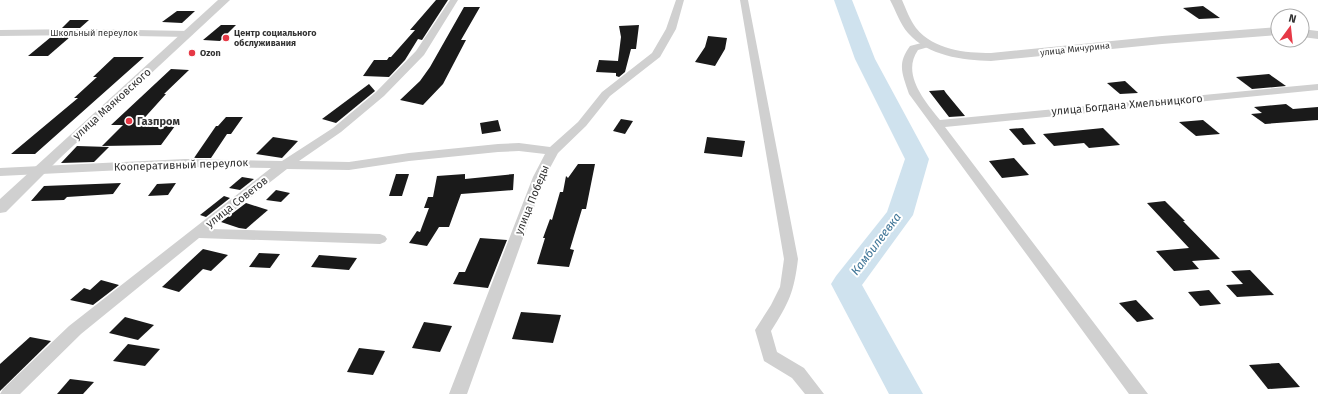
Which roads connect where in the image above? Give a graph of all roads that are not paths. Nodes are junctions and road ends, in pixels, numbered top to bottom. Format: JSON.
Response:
{"nodes":[{"id":1,"x":224,"y":0,"type":"edge"},
{"id":2,"x":454,"y":0,"type":"edge"},
{"id":3,"x":680,"y":0,"type":"edge"},
{"id":4,"x":744,"y":0,"type":"edge"},
{"id":5,"x":896,"y":0,"type":"edge"},
{"id":6,"x":1270,"y":32,"type":"edge"},
{"id":7,"x":0,"y":33,"type":"edge"},
{"id":8,"x":188,"y":34,"type":"junction"},
{"id":9,"x":929,"y":44,"type":"junction"},
{"id":10,"x":1318,"y":87,"type":"edge"},
{"id":11,"x":936,"y":124,"type":"junction"},
{"id":12,"x":553,"y":151,"type":"junction"},
{"id":13,"x":286,"y":164,"type":"junction"},
{"id":14,"x":38,"y":170,"type":"junction"},
{"id":15,"x":0,"y":172,"type":"edge"},
{"id":16,"x":0,"y":208,"type":"edge"},
{"id":17,"x":197,"y":233,"type":"junction"},
{"id":18,"x":380,"y":239,"type":"dead end"},
{"id":19,"x":9,"y":394,"type":"edge"},
{"id":20,"x":458,"y":394,"type":"edge"},
{"id":21,"x":815,"y":394,"type":"edge"},
{"id":22,"x":1139,"y":394,"type":"edge"}],
"edges":[{"from":1,"to":8,"type":"street","name":"улица Маяковского"},
{"from":2,"to":13,"type":"street","name":"улица Советов"},
{"from":3,"to":12,"type":"street","name":"улица Победы"},
{"from":4,"to":21,"type":"street"},
{"from":5,"to":9,"type":"street","name":"улица Мичурина"},
{"from":6,"to":9,"type":"street","name":"улица Мичурина"},
{"from":7,"to":8,"type":"street","name":"Школьный переулок"},
{"from":8,"to":14,"type":"street","name":"улица Маяковского"},
{"from":9,"to":11,"type":"street"},
{"from":10,"to":11,"type":"street","name":"улица Богдана Хмельницкого"},
{"from":11,"to":22,"type":"street"},
{"from":12,"to":13,"type":"street","name":"Кооперативный переулок"},
{"from":12,"to":20,"type":"street","name":"улица Победы"},
{"from":13,"to":14,"type":"street","name":"Кооперативный переулок"},
{"from":13,"to":17,"type":"street","name":"улица Советов"},
{"from":14,"to":15,"type":"street","name":"Кооперативный переулок"},
{"from":14,"to":16,"type":"street","name":"улица Маяковского"},
{"from":17,"to":18,"type":"street"},
{"from":17,"to":19,"type":"street","name":"улица Советов"}]}
